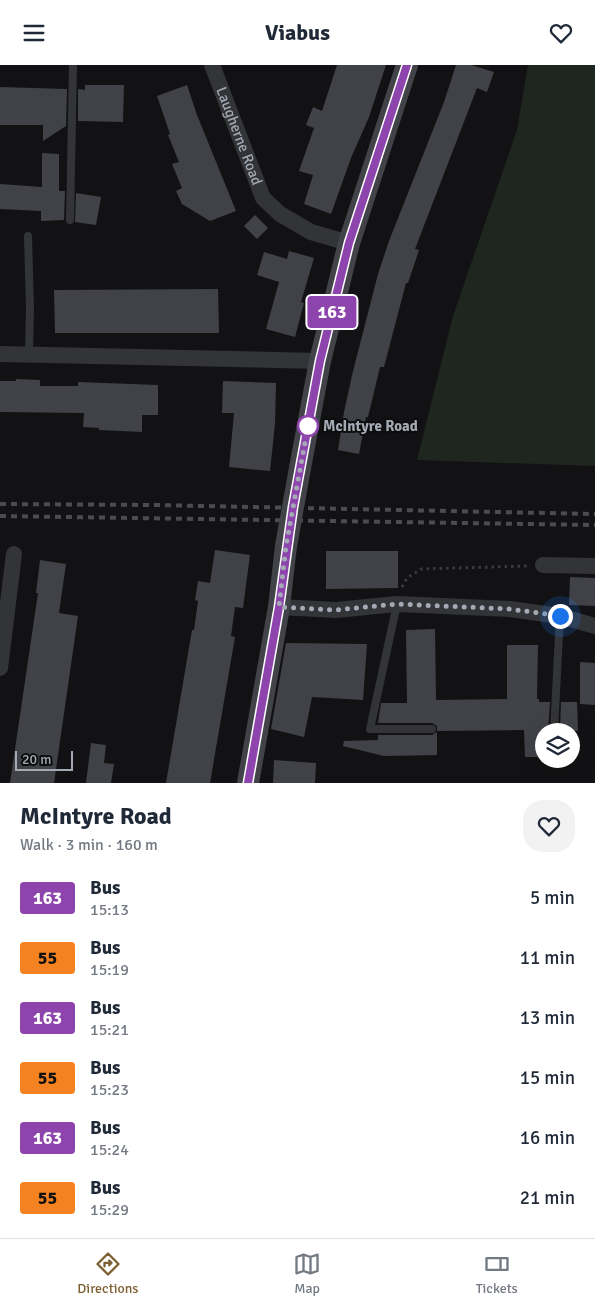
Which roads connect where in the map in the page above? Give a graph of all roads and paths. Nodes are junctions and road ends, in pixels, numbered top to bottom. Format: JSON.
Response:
{"nodes":[{"id":1,"x":73,"y":65,"type":"edge"},
{"id":2,"x":212,"y":65,"type":"edge"},
{"id":3,"x":407,"y":65,"type":"edge"},
{"id":4,"x":70,"y":220,"type":"dead end"},
{"id":5,"x":28,"y":236,"type":"dead end"},
{"id":6,"x":349,"y":243,"type":"junction"},
{"id":7,"x":0,"y":354,"type":"edge"},
{"id":8,"x":29,"y":354,"type":"junction"},
{"id":9,"x":320,"y":361,"type":"junction"},
{"id":10,"x":14,"y":554,"type":"dead end"},
{"id":11,"x":543,"y":565,"type":"joint"},
{"id":12,"x":595,"y":566,"type":"edge"},
{"id":13,"x":397,"y":604,"type":"junction"},
{"id":14,"x":279,"y":607,"type":"junction"},
{"id":15,"x":560,"y":616,"type":"junction"},
{"id":16,"x":595,"y":626,"type":"edge"},
{"id":17,"x":0,"y":668,"type":"edge"},
{"id":18,"x":554,"y":723,"type":"edge"},
{"id":19,"x":432,"y":729,"type":"dead end"},
{"id":20,"x":248,"y":783,"type":"edge"}],
"edges":[{"from":1,"to":4,"type":"lane"},
{"from":2,"to":6,"type":"street","name":"Laugherne Road"},
{"from":3,"to":6,"type":"street"},
{"from":5,"to":8,"type":"lane"},
{"from":6,"to":9,"type":"street"},
{"from":7,"to":8,"type":"street"},
{"from":8,"to":9,"type":"street"},
{"from":9,"to":14,"type":"street","bridge":true},
{"from":10,"to":17,"type":"street"},
{"from":11,"to":12,"type":"street"},
{"from":11,"to":13,"type":"path"},
{"from":13,"to":14,"type":"street"},
{"from":13,"to":15,"type":"street"},
{"from":13,"to":19,"type":"lane"},
{"from":14,"to":20,"type":"street"},
{"from":15,"to":16,"type":"street"},
{"from":15,"to":18,"type":"lane"}]}
